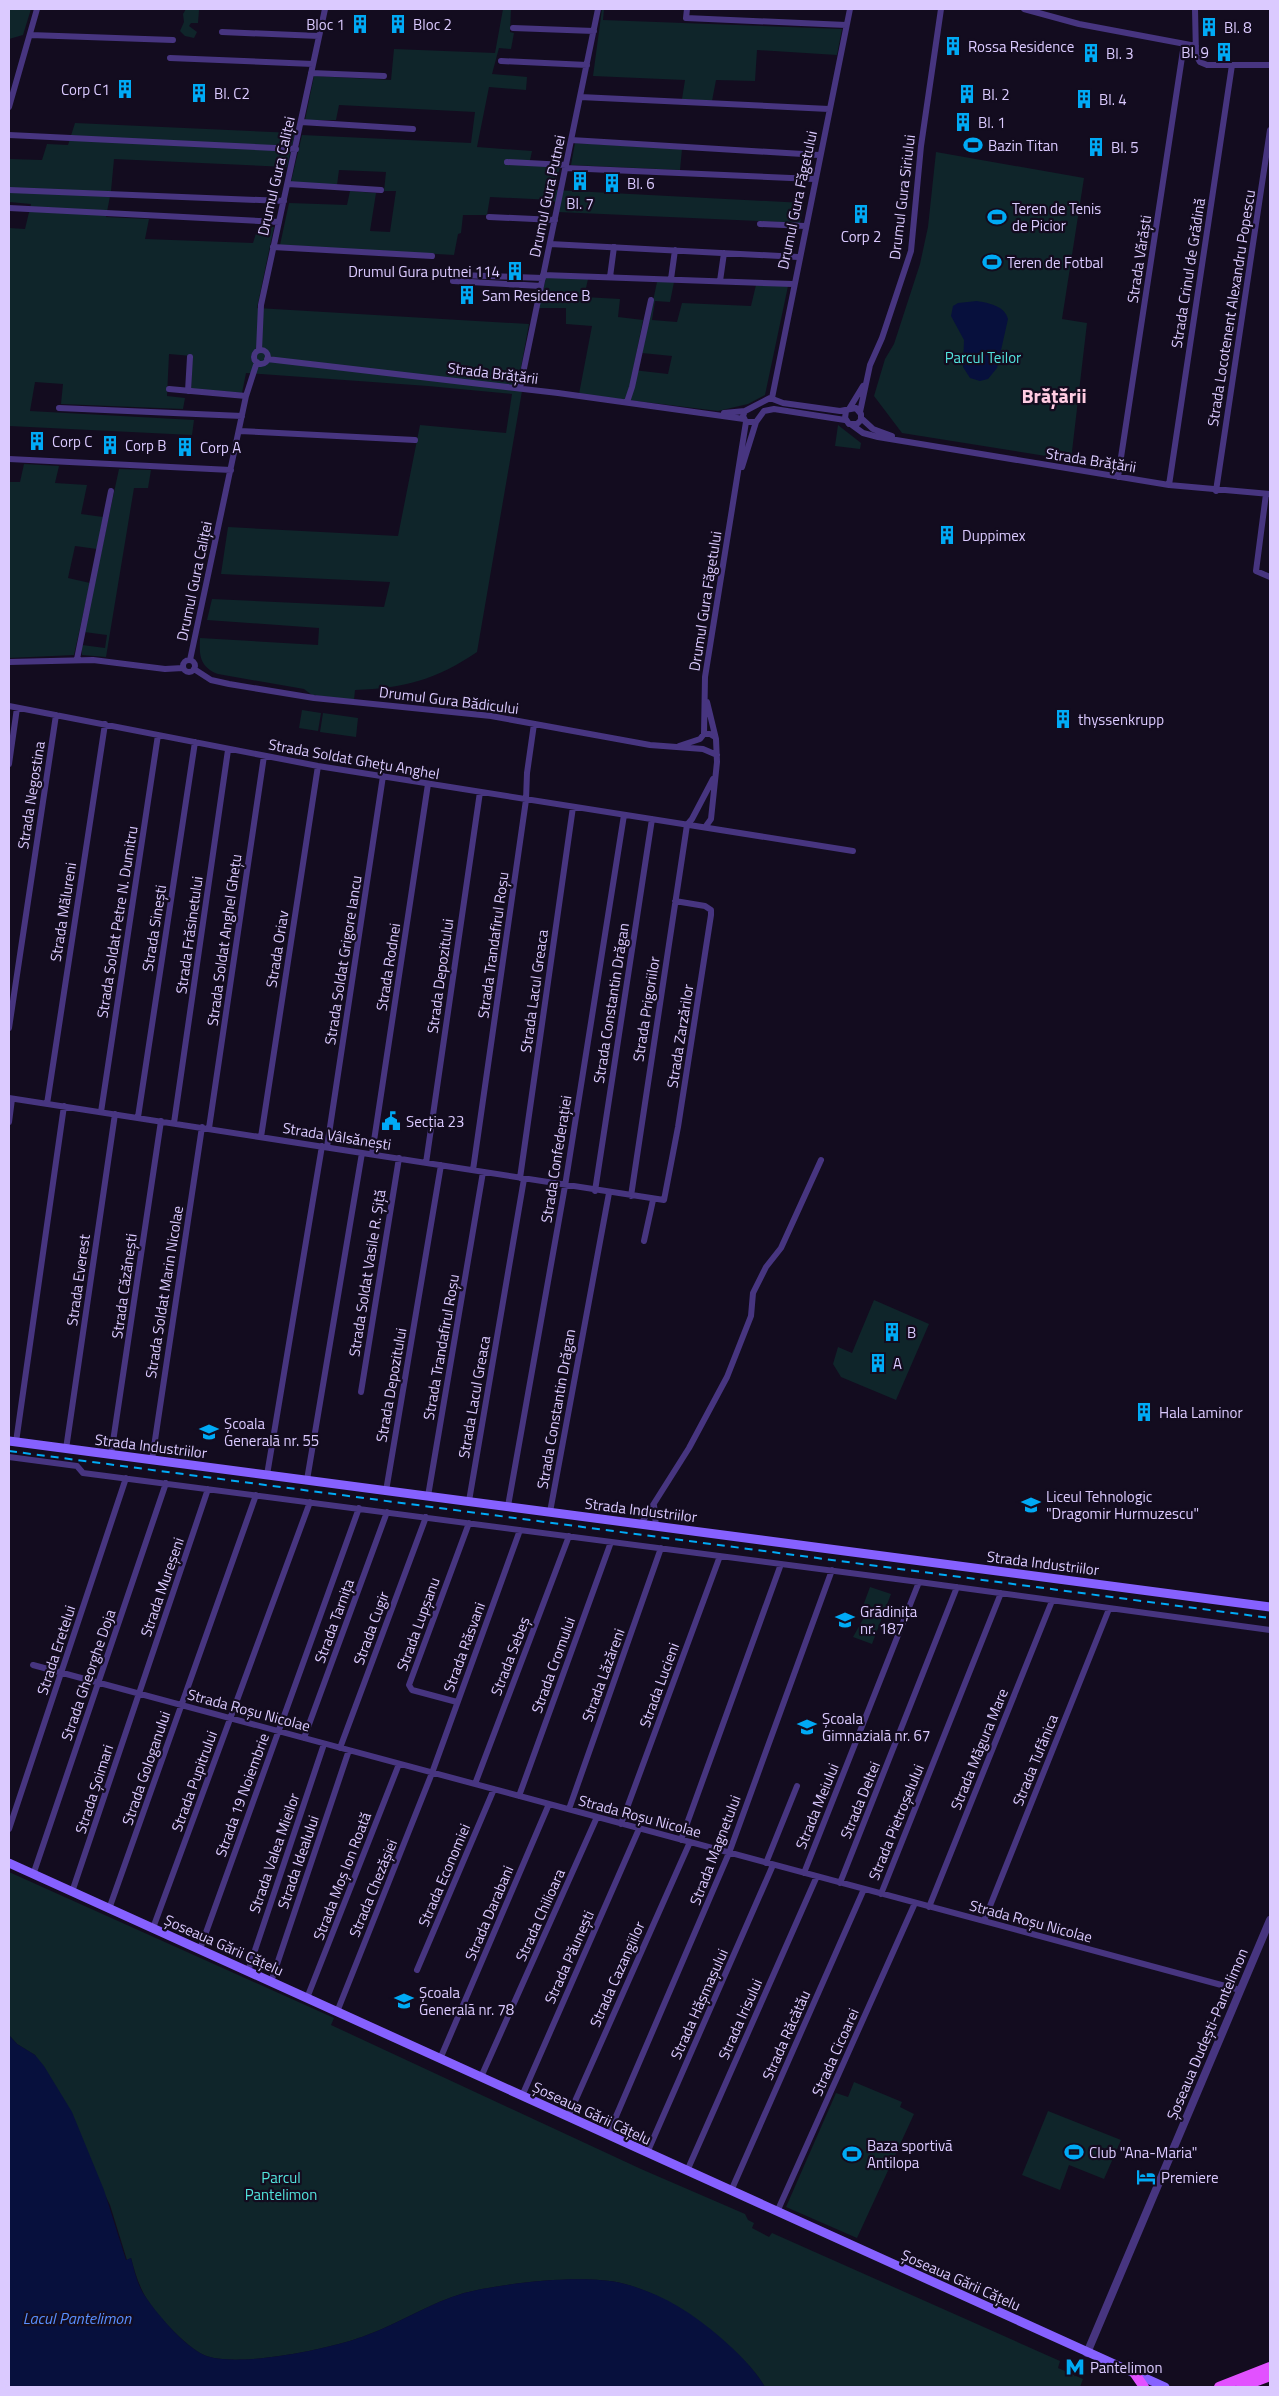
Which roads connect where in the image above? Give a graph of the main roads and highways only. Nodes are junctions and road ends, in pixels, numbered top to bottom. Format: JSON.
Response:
{"nodes":[{"id":1,"x":13,"y":1442,"type":"edge"},
{"id":2,"x":1270,"y":1607,"type":"edge"},
{"id":3,"x":9,"y":1864,"type":"edge"},
{"id":4,"x":1270,"y":2367,"type":"edge"},
{"id":5,"x":1135,"y":2374,"type":"junction"},
{"id":6,"x":1270,"y":2376,"type":"edge"},
{"id":7,"x":1144,"y":2387,"type":"edge"},
{"id":8,"x":1165,"y":2387,"type":"edge"},
{"id":9,"x":1219,"y":2387,"type":"edge"},
{"id":10,"x":1241,"y":2387,"type":"edge"}],
"edges":[{"from":1,"to":2,"type":"main road","name":"Strada Industriilor"},
{"from":3,"to":5,"type":"main road","name":"Șoseaua Gării Cățelu"},
{"from":4,"to":9,"type":"main road"},
{"from":5,"to":7,"type":"main road"},
{"from":5,"to":8,"type":"main road","name":"Șoseaua Gării Cățelu"},
{"from":6,"to":10,"type":"main road"}]}
